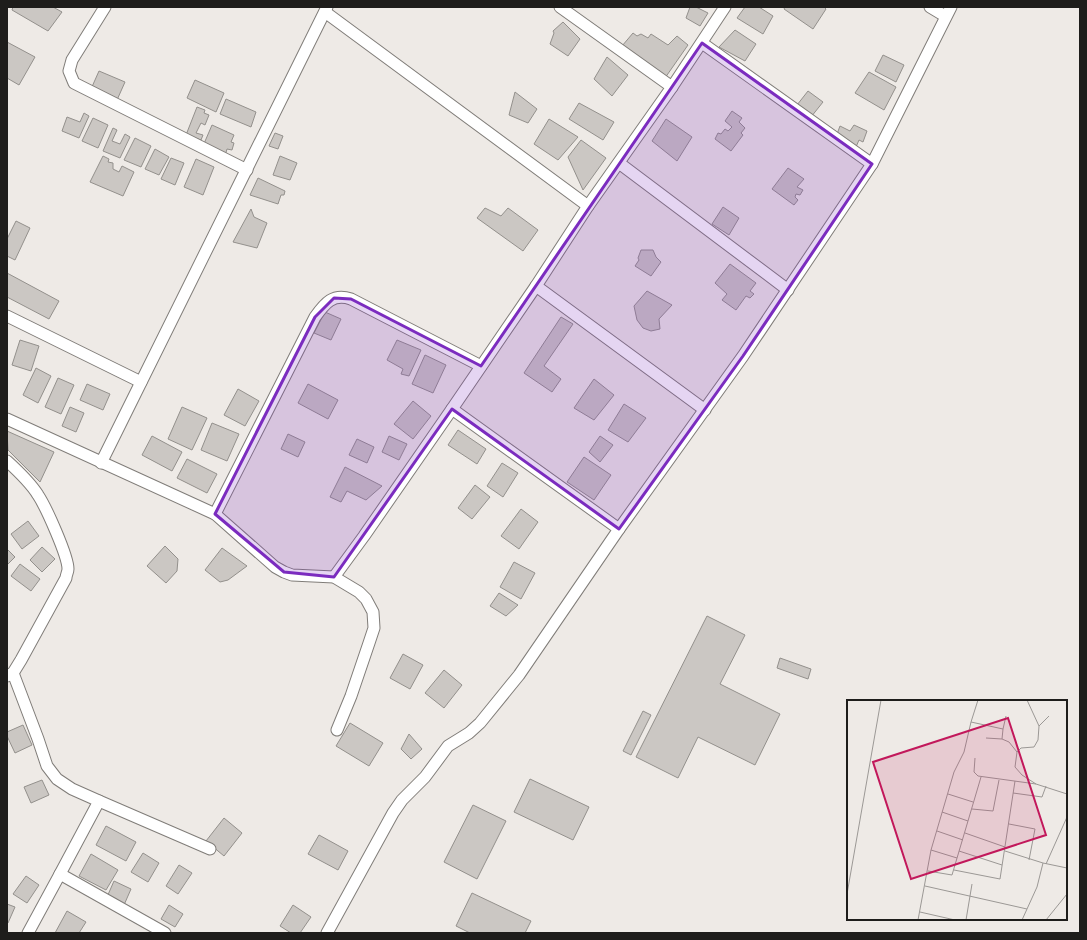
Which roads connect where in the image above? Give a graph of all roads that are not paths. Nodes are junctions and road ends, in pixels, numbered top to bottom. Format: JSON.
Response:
{"nodes":[{"id":1,"x":105,"y":7,"type":"edge"},
{"id":2,"x":560,"y":7,"type":"edge"},
{"id":3,"x":725,"y":7,"type":"edge"},
{"id":4,"x":930,"y":7,"type":"edge"},
{"id":5,"x":326,"y":9,"type":"edge"},
{"id":6,"x":948,"y":12,"type":"edge"},
{"id":7,"x":702,"y":43,"type":"junction"},
{"id":8,"x":672,"y":88,"type":"junction"},
{"id":9,"x":619,"y":163,"type":"junction"},
{"id":10,"x":872,"y":164,"type":"junction"},
{"id":11,"x":247,"y":170,"type":"junction"},
{"id":12,"x":588,"y":206,"type":"junction"},
{"id":13,"x":536,"y":286,"type":"junction"},
{"id":14,"x":788,"y":290,"type":"junction"},
{"id":15,"x":7,"y":316,"type":"edge"},
{"id":16,"x":481,"y":366,"type":"junction"},
{"id":17,"x":141,"y":382,"type":"junction"},
{"id":18,"x":452,"y":409,"type":"junction"},
{"id":19,"x":705,"y":410,"type":"junction"},
{"id":20,"x":7,"y":419,"type":"edge"},
{"id":21,"x":7,"y":461,"type":"edge"},
{"id":22,"x":102,"y":463,"type":"junction"},
{"id":23,"x":215,"y":514,"type":"junction"},
{"id":24,"x":618,"y":529,"type":"junction"},
{"id":25,"x":334,"y":577,"type":"junction"},
{"id":26,"x":10,"y":674,"type":"edge"},
{"id":27,"x":337,"y":730,"type":"dead end"},
{"id":28,"x":99,"y":801,"type":"junction"},
{"id":29,"x":210,"y":850,"type":"dead end"},
{"id":30,"x":60,"y":874,"type":"junction"},
{"id":31,"x":28,"y":933,"type":"edge"},
{"id":32,"x":165,"y":933,"type":"edge"},
{"id":33,"x":327,"y":933,"type":"edge"}],
"edges":[{"from":1,"to":11,"type":"street"},
{"from":2,"to":8,"type":"street"},
{"from":3,"to":7,"type":"street"},
{"from":4,"to":6,"type":"street"},
{"from":5,"to":11,"type":"street"},
{"from":5,"to":12,"type":"street"},
{"from":6,"to":10,"type":"street"},
{"from":7,"to":8,"type":"street"},
{"from":7,"to":10,"type":"street"},
{"from":8,"to":9,"type":"street"},
{"from":9,"to":12,"type":"street"},
{"from":9,"to":14,"type":"street"},
{"from":10,"to":14,"type":"street"},
{"from":11,"to":17,"type":"street"},
{"from":12,"to":13,"type":"street"},
{"from":13,"to":16,"type":"street"},
{"from":13,"to":19,"type":"street"},
{"from":14,"to":19,"type":"street"},
{"from":15,"to":17,"type":"street"},
{"from":16,"to":18,"type":"street"},
{"from":16,"to":23,"type":"street"},
{"from":17,"to":22,"type":"street"},
{"from":18,"to":24,"type":"street"},
{"from":18,"to":25,"type":"street"},
{"from":19,"to":24,"type":"street"},
{"from":20,"to":22,"type":"street"},
{"from":21,"to":26,"type":"street"},
{"from":22,"to":23,"type":"street"},
{"from":23,"to":25,"type":"street"},
{"from":24,"to":33,"type":"street"},
{"from":25,"to":27,"type":"street"},
{"from":26,"to":28,"type":"street"},
{"from":28,"to":29,"type":"street"},
{"from":28,"to":30,"type":"street"},
{"from":30,"to":31,"type":"street"},
{"from":30,"to":32,"type":"street"}]}
